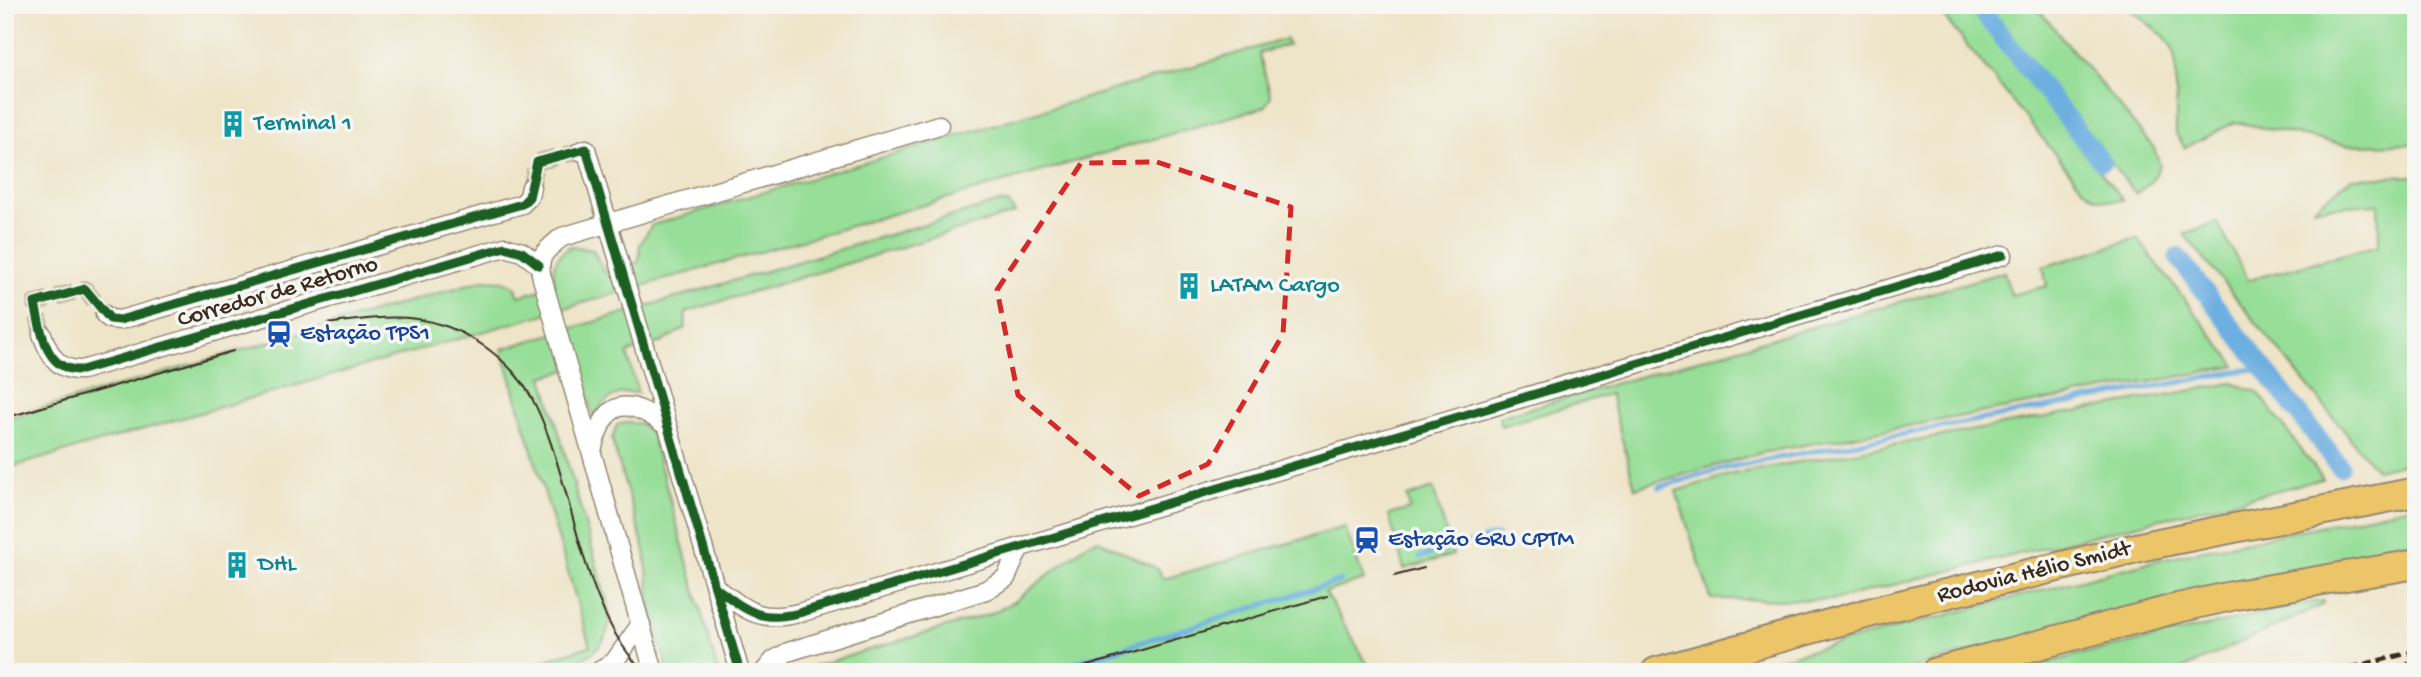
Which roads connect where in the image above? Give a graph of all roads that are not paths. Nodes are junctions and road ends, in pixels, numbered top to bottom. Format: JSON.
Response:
{"nodes":[{"id":1,"x":939,"y":125,"type":"dead end"},
{"id":2,"x":583,"y":150,"type":"dead end"},
{"id":3,"x":531,"y":187,"type":"tunnel mouth"},
{"id":4,"x":608,"y":223,"type":"junction"},
{"id":5,"x":2003,"y":255,"type":"dead end"},
{"id":6,"x":540,"y":272,"type":"junction"},
{"id":7,"x":106,"y":315,"type":"dead end"},
{"id":8,"x":42,"y":334,"type":"tunnel mouth"},
{"id":9,"x":668,"y":427,"type":"junction"},
{"id":10,"x":592,"y":451,"type":"junction"},
{"id":11,"x":2416,"y":492,"type":"edge"},
{"id":12,"x":1019,"y":549,"type":"junction"},
{"id":13,"x":2416,"y":564,"type":"edge"},
{"id":14,"x":715,"y":587,"type":"junction"},
{"id":15,"x":641,"y":624,"type":"junction"},
{"id":16,"x":600,"y":672,"type":"edge"},
{"id":17,"x":654,"y":672,"type":"edge"},
{"id":18,"x":740,"y":672,"type":"edge"},
{"id":19,"x":764,"y":672,"type":"edge"},
{"id":20,"x":1656,"y":672,"type":"edge"},
{"id":21,"x":1936,"y":672,"type":"edge"}],
"edges":[{"from":1,"to":4,"type":"street"},
{"from":2,"to":4,"type":"street"},
{"from":3,"to":7,"type":"street"},
{"from":4,"to":6,"type":"street"},
{"from":4,"to":9,"type":"street"},
{"from":5,"to":12,"type":"street"},
{"from":6,"to":8,"type":"street","name":"Corredor de Retorno"},
{"from":6,"to":10,"type":"street"},
{"from":9,"to":10,"type":"street"},
{"from":9,"to":14,"type":"street"},
{"from":10,"to":15,"type":"street"},
{"from":11,"to":20,"type":"main road","name":"Rodovia Hélio Smidt"},
{"from":12,"to":14,"type":"street"},
{"from":12,"to":19,"type":"street"},
{"from":13,"to":21,"type":"main road"},
{"from":14,"to":18,"type":"street"},
{"from":15,"to":16,"type":"street"},
{"from":15,"to":17,"type":"street"}]}
